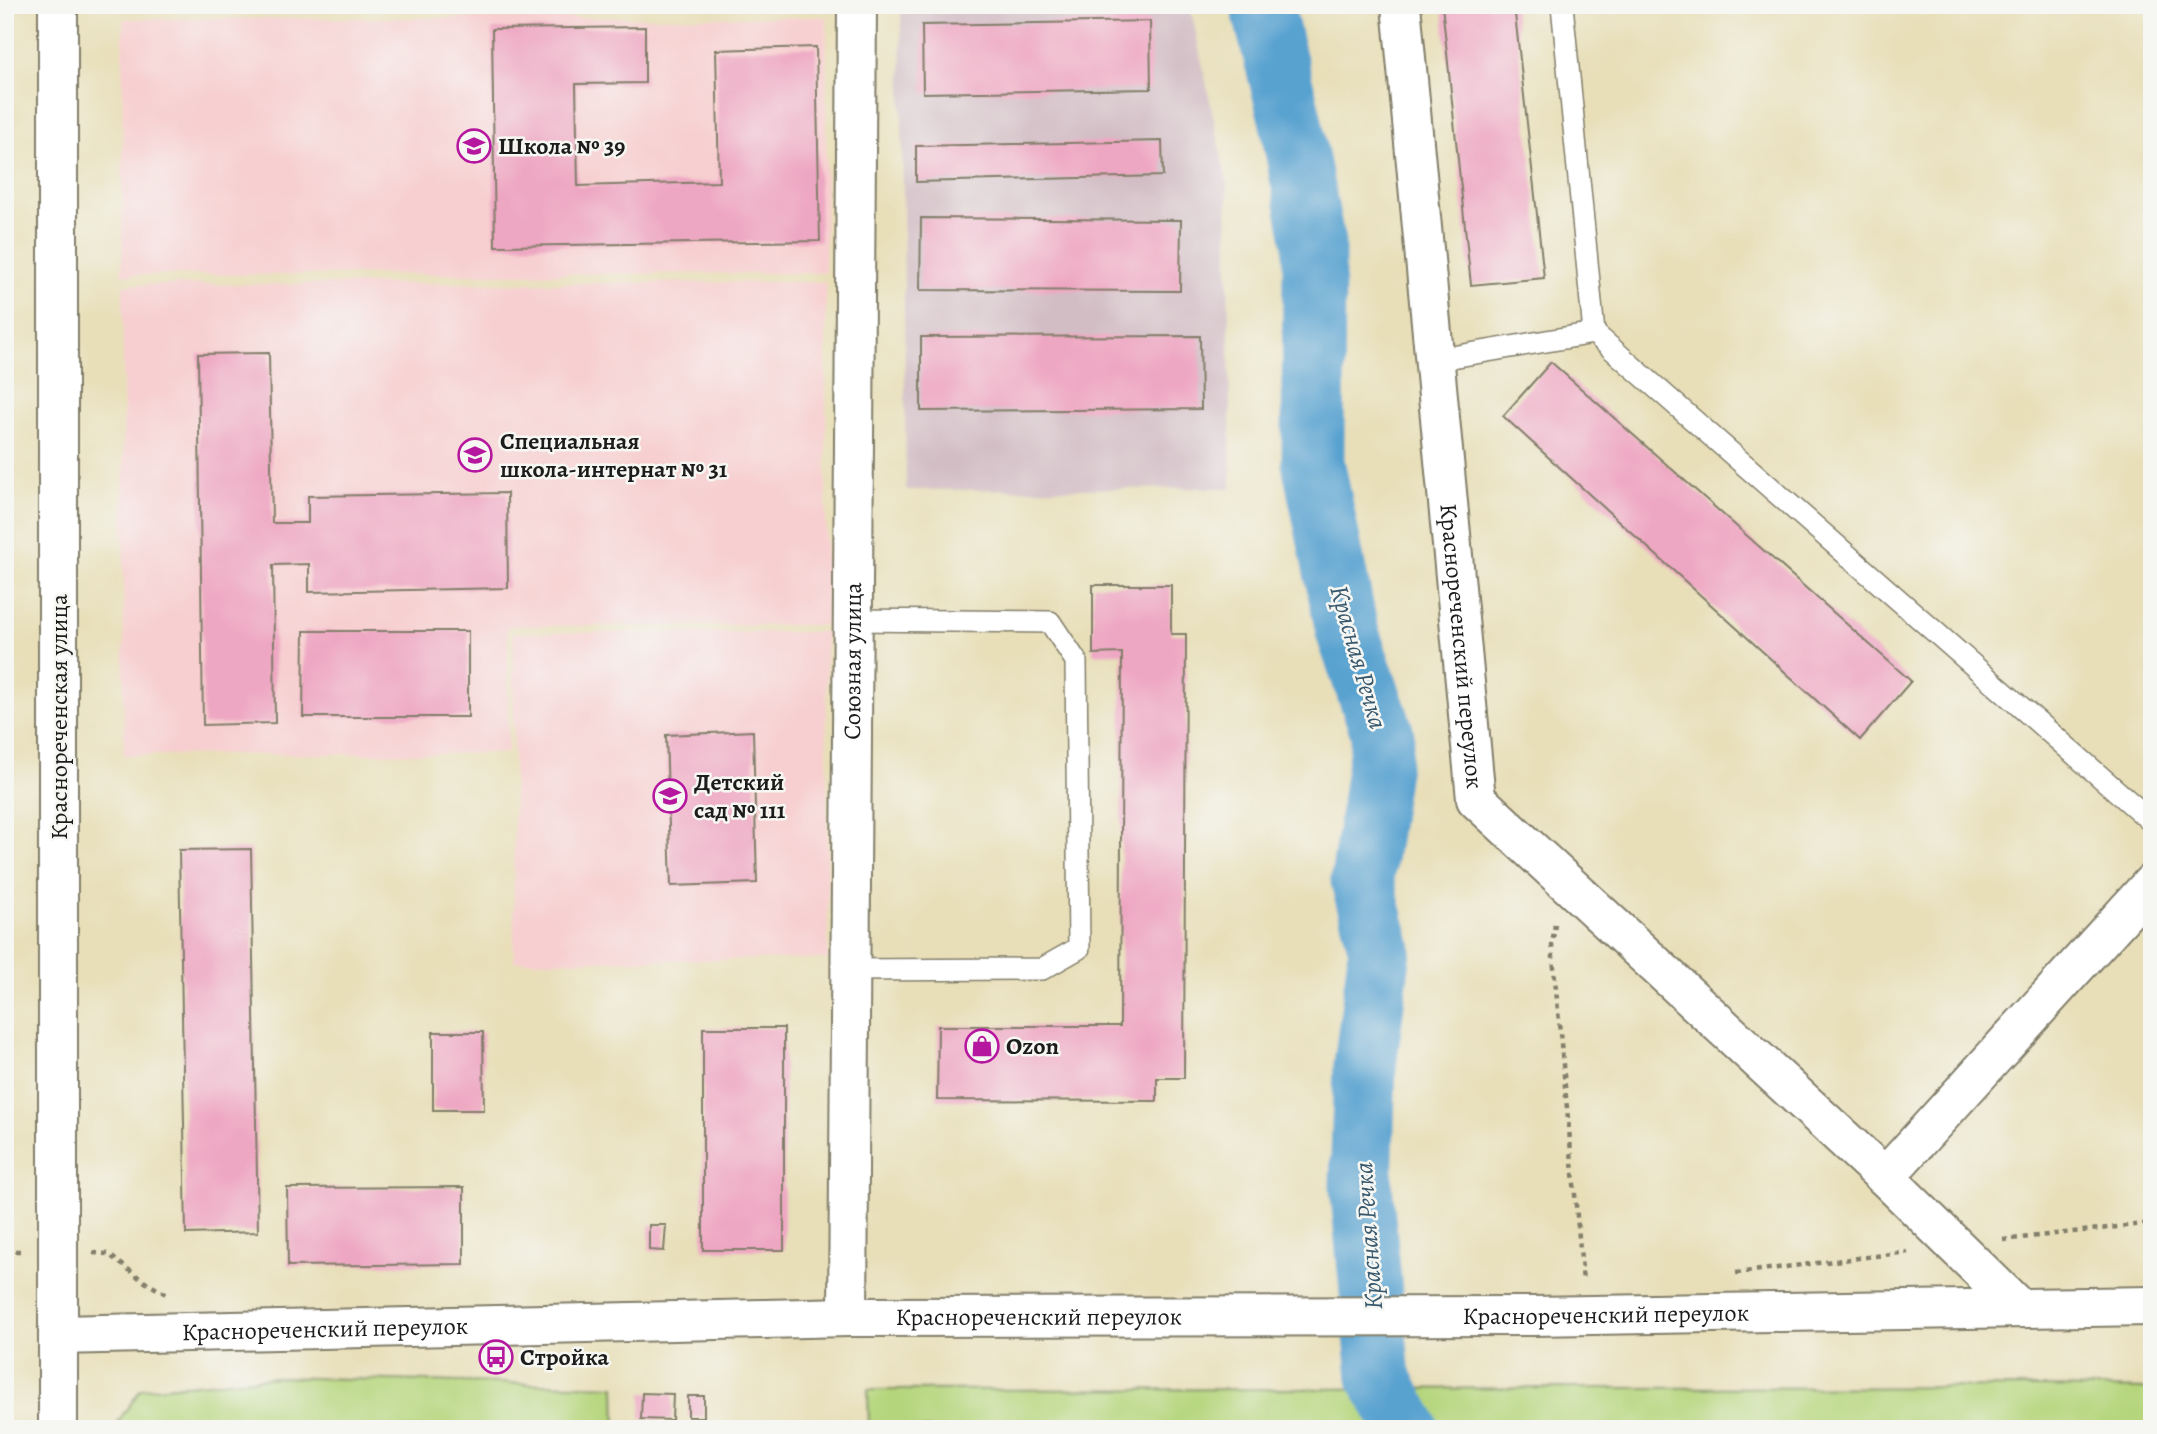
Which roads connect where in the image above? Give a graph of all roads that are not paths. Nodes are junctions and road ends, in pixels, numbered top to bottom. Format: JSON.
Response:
{"nodes":[{"id":1,"x":58,"y":5,"type":"edge"},
{"id":2,"x":858,"y":5,"type":"edge"},
{"id":3,"x":1401,"y":5,"type":"edge"},
{"id":4,"x":1562,"y":5,"type":"edge"},
{"id":5,"x":1594,"y":332,"type":"junction"},
{"id":6,"x":1434,"y":360,"type":"junction"},
{"id":7,"x":853,"y":620,"type":"junction"},
{"id":8,"x":2152,"y":822,"type":"edge"},
{"id":9,"x":2152,"y":883,"type":"edge"},
{"id":10,"x":850,"y":970,"type":"junction"},
{"id":11,"x":1885,"y":1177,"type":"junction"},
{"id":12,"x":2152,"y":1306,"type":"edge"},
{"id":13,"x":2018,"y":1307,"type":"junction"},
{"id":14,"x":848,"y":1317,"type":"junction"},
{"id":15,"x":59,"y":1335,"type":"junction"},
{"id":16,"x":58,"y":1429,"type":"edge"}],
"edges":[{"from":1,"to":15,"type":"street","name":"Краснореченская улица"},
{"from":2,"to":7,"type":"street","name":"Союзная улица"},
{"from":3,"to":6,"type":"street","name":"Краснореченский переулок"},
{"from":4,"to":5,"type":"lane"},
{"from":5,"to":6,"type":"lane"},
{"from":5,"to":8,"type":"lane"},
{"from":6,"to":11,"type":"street","name":"Краснореченский переулок"},
{"from":7,"to":10,"type":"street","name":"Союзная улица"},
{"from":7,"to":10,"type":"lane"},
{"from":9,"to":11,"type":"street"},
{"from":10,"to":14,"type":"street","name":"Союзная улица"},
{"from":11,"to":13,"type":"street","name":"Краснореченский переулок"},
{"from":12,"to":13,"type":"street","name":"Краснореченский переулок"},
{"from":13,"to":14,"type":"street","name":"Краснореченский переулок"},
{"from":14,"to":15,"type":"street","name":"Краснореченский переулок"},
{"from":15,"to":16,"type":"street","name":"Краснореченская улица"}]}
